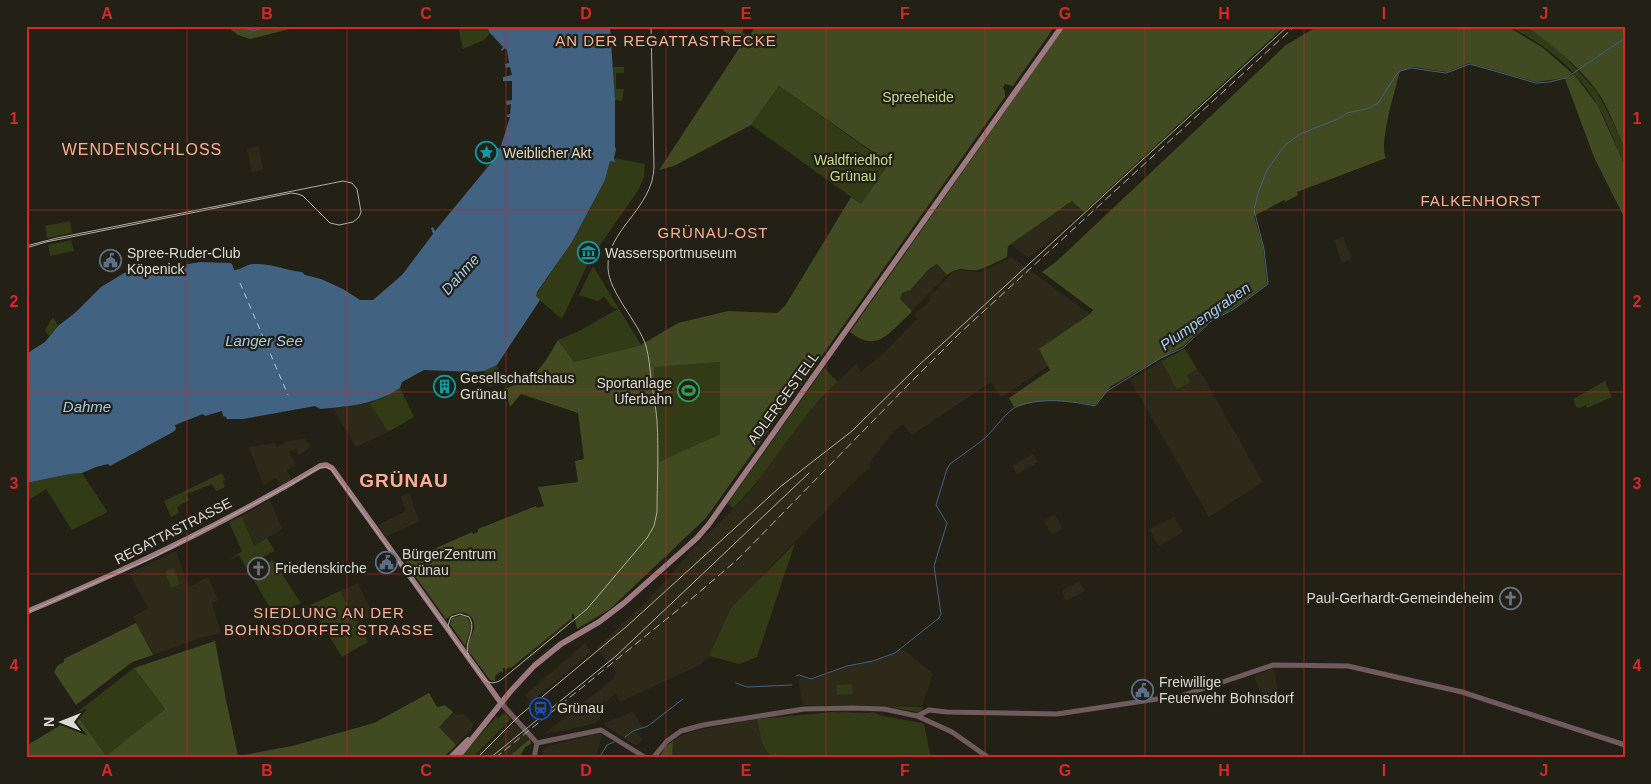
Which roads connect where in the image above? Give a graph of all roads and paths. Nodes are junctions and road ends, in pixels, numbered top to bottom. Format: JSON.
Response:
{"nodes":[{"id":1,"x":1062,"y":26,"type":"edge"},
{"id":2,"x":26,"y":612,"type":"edge"},
{"id":3,"x":501,"y":703,"type":"junction"},
{"id":4,"x":917,"y":716,"type":"junction"},
{"id":5,"x":474,"y":736,"type":"junction"},
{"id":6,"x":537,"y":743,"type":"junction"},
{"id":7,"x":1625,"y":746,"type":"edge"},
{"id":8,"x":660,"y":749,"type":"junction"},
{"id":9,"x":639,"y":753,"type":"junction"},
{"id":10,"x":450,"y":758,"type":"edge"},
{"id":11,"x":457,"y":758,"type":"edge"},
{"id":12,"x":534,"y":758,"type":"edge"},
{"id":13,"x":646,"y":758,"type":"edge"},
{"id":14,"x":653,"y":758,"type":"edge"},
{"id":15,"x":989,"y":758,"type":"edge"}],
"edges":[{"from":1,"to":3,"type":"main road","name":"ADLERGESTELL"},
{"from":2,"to":3,"type":"main road","name":"REGATTASTRASSE"},
{"from":3,"to":5,"type":"main road","name":"ADLERGESTELL"},
{"from":3,"to":6,"type":"street"},
{"from":4,"to":7,"type":"street"},
{"from":4,"to":8,"type":"street"},
{"from":4,"to":15,"type":"street"},
{"from":5,"to":10,"type":"main road","name":"ADLERGESTELL"},
{"from":5,"to":11,"type":"main road","name":"ADLERGESTELL"},
{"from":6,"to":9,"type":"street"},
{"from":6,"to":12,"type":"street"},
{"from":8,"to":9,"type":"street"},
{"from":8,"to":14,"type":"street"},
{"from":9,"to":13,"type":"street"}]}
